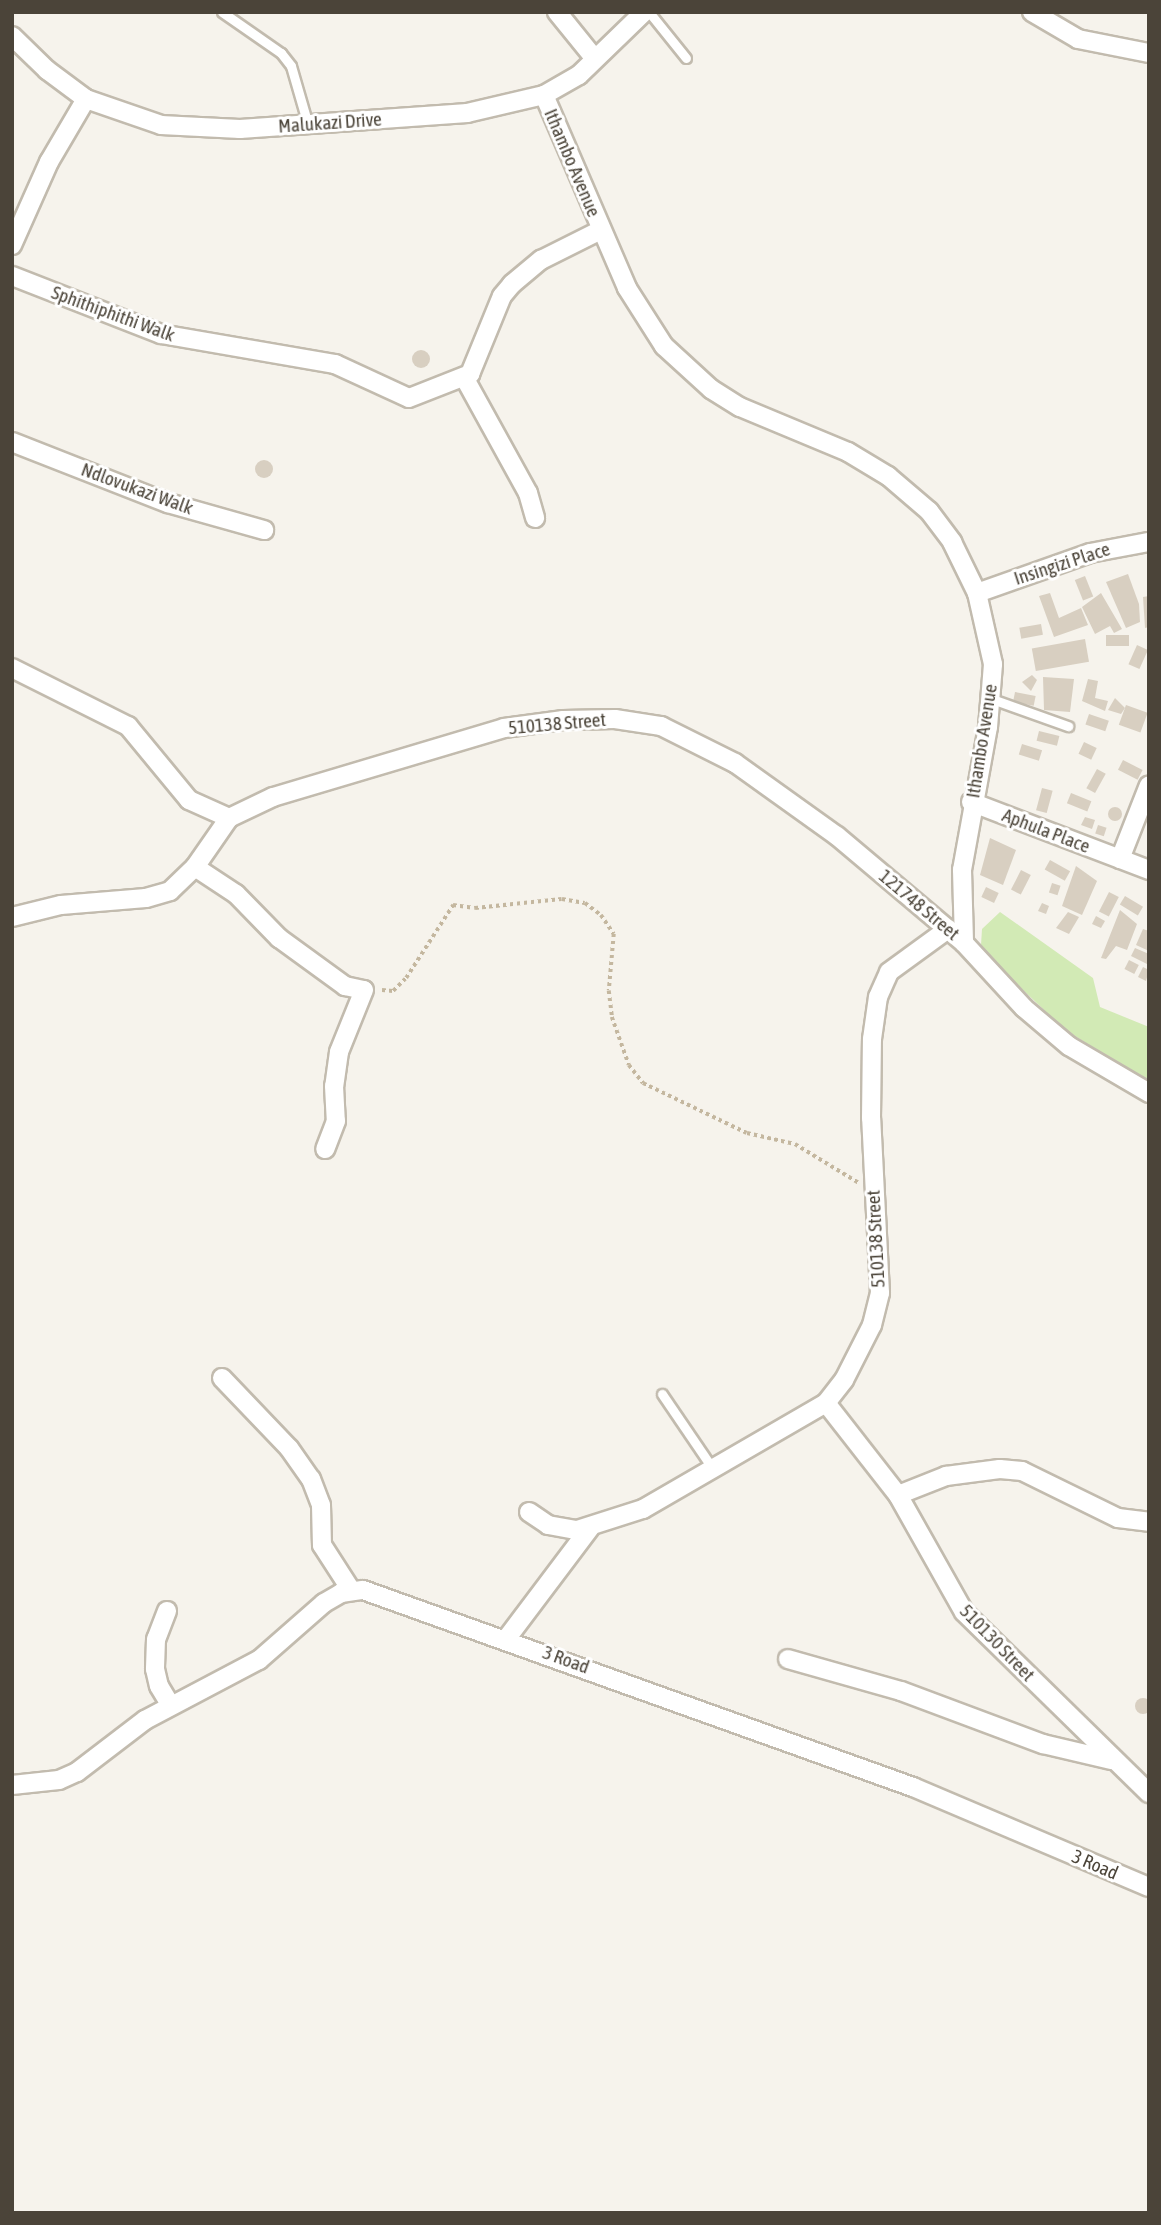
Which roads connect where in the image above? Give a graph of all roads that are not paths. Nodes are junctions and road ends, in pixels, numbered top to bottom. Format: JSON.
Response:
{"nodes":[{"id":1,"x":222,"y":12,"type":"edge"},
{"id":2,"x":557,"y":12,"type":"edge"},
{"id":3,"x":646,"y":12,"type":"edge"},
{"id":4,"x":1032,"y":12,"type":"edge"},
{"id":5,"x":12,"y":36,"type":"edge"},
{"id":6,"x":1149,"y":53,"type":"edge"},
{"id":7,"x":686,"y":58,"type":"dead end"},
{"id":8,"x":595,"y":59,"type":"junction"},
{"id":9,"x":544,"y":95,"type":"junction"},
{"id":10,"x":86,"y":99,"type":"junction"},
{"id":11,"x":308,"y":125,"type":"junction"},
{"id":12,"x":601,"y":230,"type":"junction"},
{"id":13,"x":12,"y":245,"type":"edge"},
{"id":14,"x":12,"y":276,"type":"edge"},
{"id":15,"x":464,"y":377,"type":"junction"},
{"id":16,"x":12,"y":442,"type":"edge"},
{"id":17,"x":535,"y":519,"type":"dead end"},
{"id":18,"x":264,"y":530,"type":"dead end"},
{"id":19,"x":1149,"y":542,"type":"edge"},
{"id":20,"x":977,"y":593,"type":"junction"},
{"id":21,"x":12,"y":668,"type":"edge"},
{"id":22,"x":992,"y":699,"type":"junction"},
{"id":23,"x":1068,"y":726,"type":"dead end"},
{"id":24,"x":1149,"y":785,"type":"edge"},
{"id":25,"x":971,"y":802,"type":"junction"},
{"id":26,"x":229,"y":818,"type":"junction"},
{"id":27,"x":1120,"y":859,"type":"junction"},
{"id":28,"x":195,"y":867,"type":"junction"},
{"id":29,"x":874,"y":867,"type":"joint"},
{"id":30,"x":1149,"y":870,"type":"edge"},
{"id":31,"x":12,"y":917,"type":"edge"},
{"id":32,"x":948,"y":929,"type":"junction"},
{"id":33,"x":964,"y":943,"type":"junction"},
{"id":34,"x":1149,"y":1093,"type":"edge"},
{"id":35,"x":324,"y":1149,"type":"dead end"},
{"id":36,"x":222,"y":1378,"type":"dead end"},
{"id":37,"x":662,"y":1394,"type":"dead end"},
{"id":38,"x":826,"y":1403,"type":"junction"},
{"id":39,"x":714,"y":1470,"type":"junction"},
{"id":40,"x":898,"y":1495,"type":"junction"},
{"id":41,"x":529,"y":1513,"type":"dead end"},
{"id":42,"x":1149,"y":1522,"type":"edge"},
{"id":43,"x":590,"y":1528,"type":"junction"},
{"id":44,"x":351,"y":1591,"type":"junction"},
{"id":45,"x":167,"y":1611,"type":"dead end"},
{"id":46,"x":508,"y":1639,"type":"junction"},
{"id":47,"x":788,"y":1659,"type":"dead end"},
{"id":48,"x":171,"y":1706,"type":"junction"},
{"id":49,"x":1111,"y":1760,"type":"junction"},
{"id":50,"x":12,"y":1785,"type":"edge"},
{"id":51,"x":1149,"y":1793,"type":"edge"},
{"id":52,"x":1149,"y":1887,"type":"edge"}],
"edges":[{"from":1,"to":11,"type":"lane"},
{"from":2,"to":8,"type":"street"},
{"from":3,"to":7,"type":"lane"},
{"from":3,"to":8,"type":"street","name":"Malukazi Drive"},
{"from":4,"to":6,"type":"street"},
{"from":5,"to":10,"type":"street","name":"Malukazi Drive"},
{"from":8,"to":9,"type":"street","name":"Malukazi Drive"},
{"from":9,"to":11,"type":"street","name":"Malukazi Drive"},
{"from":9,"to":12,"type":"street","name":"Ithambo Avenue"},
{"from":10,"to":11,"type":"street","name":"Malukazi Drive"},
{"from":10,"to":13,"type":"street"},
{"from":12,"to":15,"type":"street","name":"Ithambo Avenue"},
{"from":12,"to":20,"type":"street","name":"Ithambo Avenue"},
{"from":14,"to":15,"type":"street","name":"Sphithiphithi Walk"},
{"from":15,"to":17,"type":"street"},
{"from":16,"to":18,"type":"street","name":"Ndlovukazi Walk"},
{"from":19,"to":20,"type":"street","name":"Insingizi Place"},
{"from":20,"to":22,"type":"street","name":"Ithambo Avenue"},
{"from":21,"to":26,"type":"street"},
{"from":22,"to":23,"type":"lane"},
{"from":22,"to":25,"type":"street","name":"Ithambo Avenue"},
{"from":24,"to":27,"type":"street"},
{"from":25,"to":27,"type":"street","name":"Aphula Place"},
{"from":25,"to":33,"type":"street","name":"Ithambo Avenue"},
{"from":26,"to":28,"type":"street","name":"510138 Street"},
{"from":26,"to":29,"type":"street","name":"510138 Street"},
{"from":27,"to":30,"type":"street","name":"Aphula Place"},
{"from":28,"to":31,"type":"street","name":"510138 Street"},
{"from":28,"to":35,"type":"street"},
{"from":29,"to":32,"type":"street","name":"121748 Street"},
{"from":32,"to":33,"type":"street","name":"121748 Street"},
{"from":32,"to":38,"type":"street","name":"510138 Street"},
{"from":33,"to":34,"type":"street"},
{"from":36,"to":44,"type":"street"},
{"from":37,"to":39,"type":"lane"},
{"from":38,"to":39,"type":"street","name":"510138 Street"},
{"from":38,"to":40,"type":"street","name":"510130 Street"},
{"from":39,"to":43,"type":"street","name":"510138 Street"},
{"from":40,"to":42,"type":"street"},
{"from":40,"to":49,"type":"street","name":"510130 Street"},
{"from":41,"to":43,"type":"street","name":"510138 Street"},
{"from":43,"to":46,"type":"street"},
{"from":44,"to":46,"type":"street","name":"3 Road"},
{"from":44,"to":48,"type":"street"},
{"from":45,"to":48,"type":"street"},
{"from":46,"to":52,"type":"street","name":"3 Road"},
{"from":47,"to":49,"type":"street"},
{"from":48,"to":50,"type":"street"},
{"from":49,"to":51,"type":"street","name":"510130 Street"}]}
